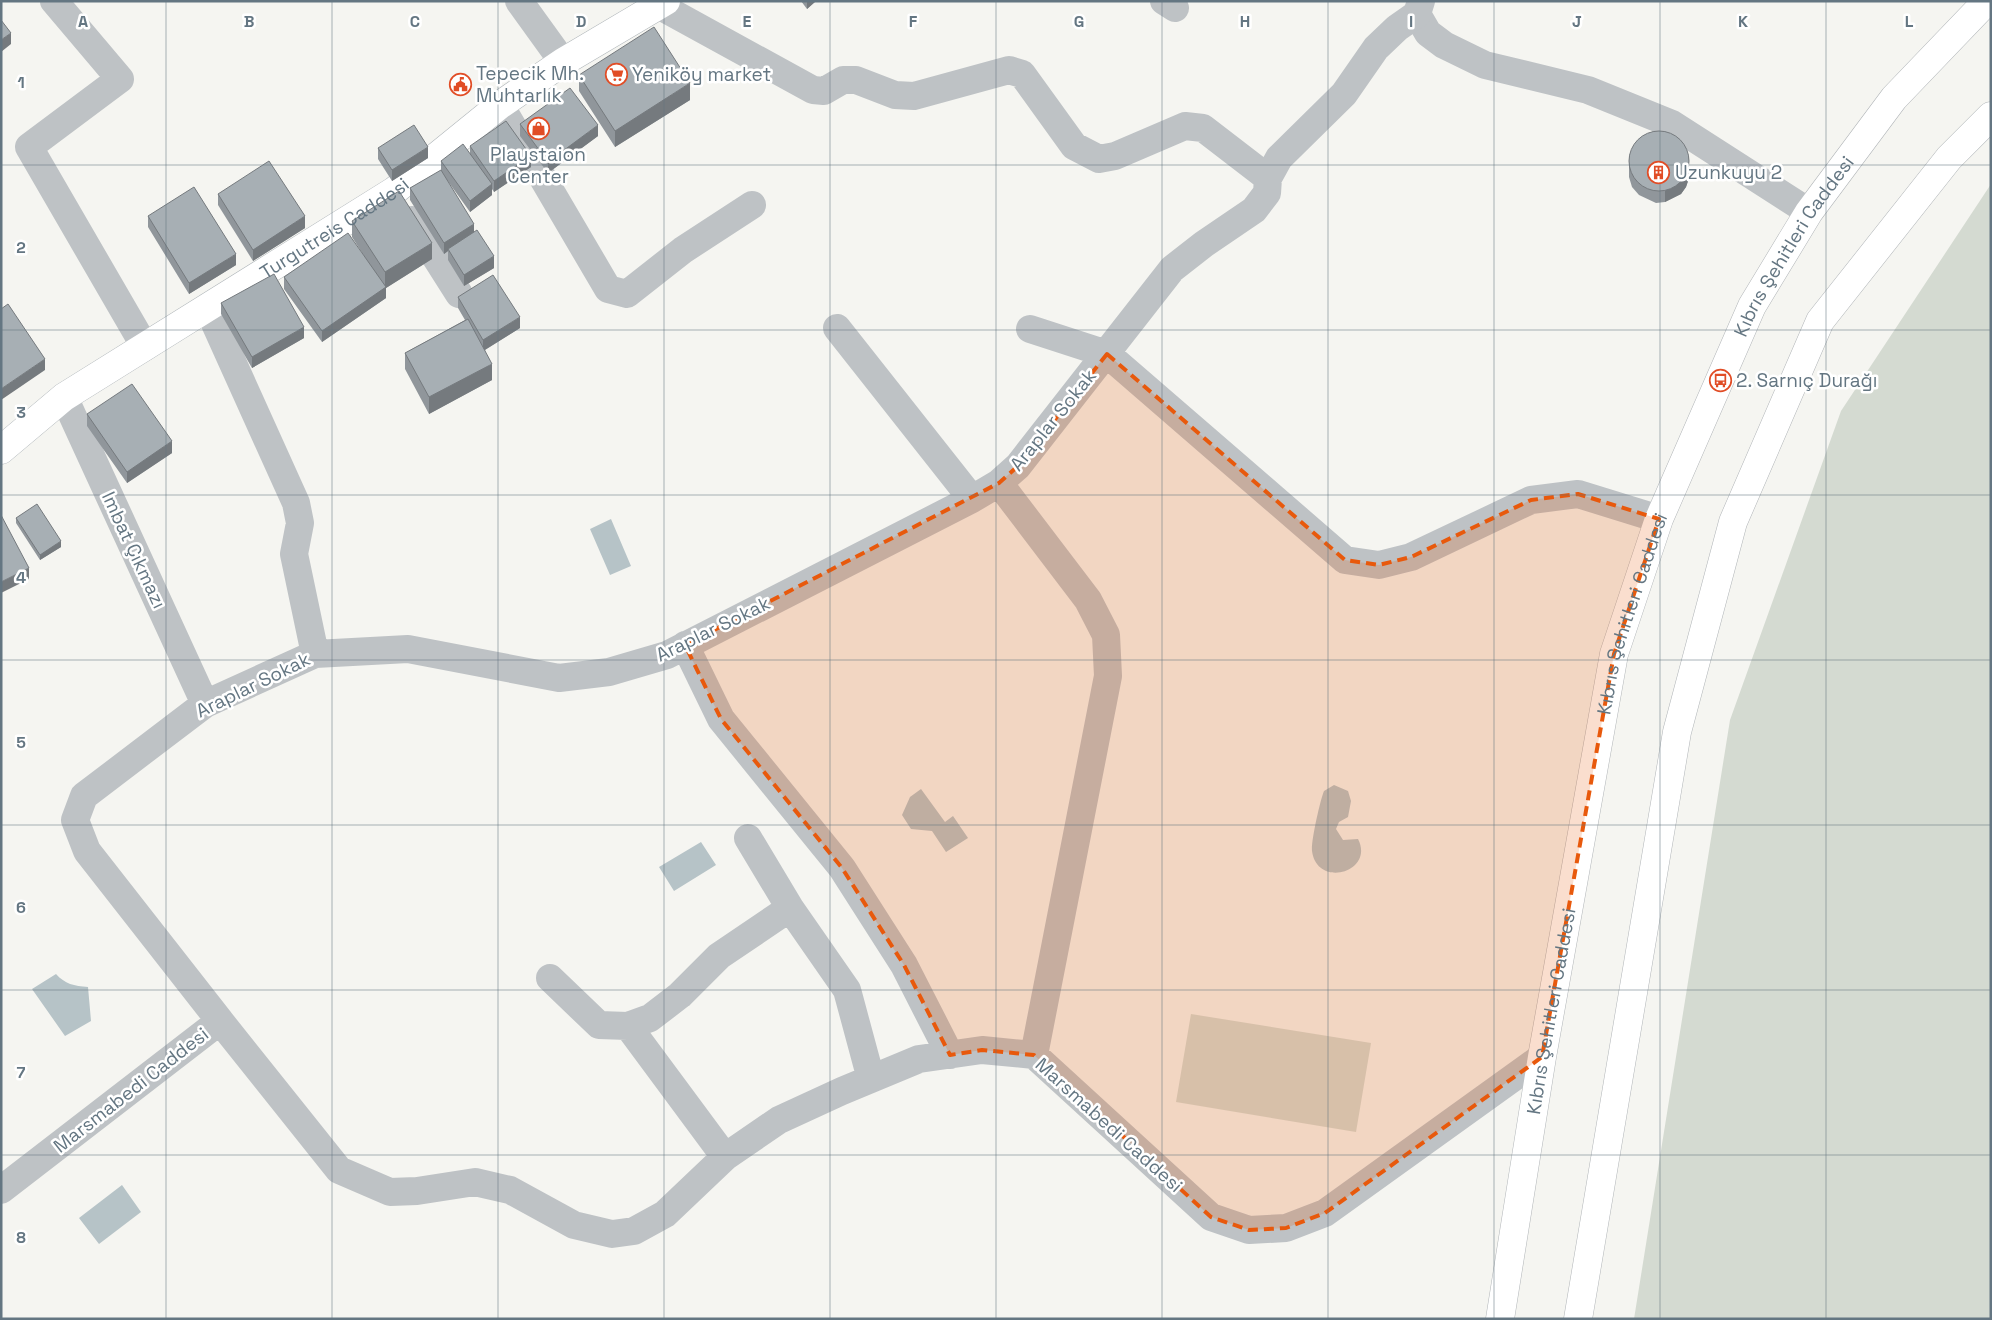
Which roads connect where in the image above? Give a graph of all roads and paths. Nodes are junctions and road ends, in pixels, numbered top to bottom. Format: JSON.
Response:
{"nodes":[{"id":1,"x":54,"y":1,"type":"edge"},
{"id":2,"x":519,"y":1,"type":"edge"},
{"id":3,"x":1987,"y":1,"type":"edge"},
{"id":4,"x":663,"y":4,"type":"edge"},
{"id":5,"x":1419,"y":8,"type":"edge"},
{"id":6,"x":562,"y":62,"type":"junction"},
{"id":7,"x":500,"y":105,"type":"junction"},
{"id":8,"x":1991,"y":116,"type":"edge"},
{"id":9,"x":1268,"y":178,"type":"junction"},
{"id":10,"x":394,"y":191,"type":"junction"},
{"id":11,"x":752,"y":205,"type":"dead end"},
{"id":12,"x":1809,"y":212,"type":"junction"},
{"id":13,"x":459,"y":294,"type":"edge"},
{"id":14,"x":208,"y":308,"type":"junction"},
{"id":15,"x":837,"y":328,"type":"dead end"},
{"id":16,"x":1030,"y":329,"type":"dead end"},
{"id":17,"x":145,"y":347,"type":"junction"},
{"id":18,"x":1107,"y":354,"type":"junction"},
{"id":19,"x":64,"y":397,"type":"junction"},
{"id":20,"x":1,"y":450,"type":"edge"},
{"id":21,"x":999,"y":483,"type":"junction"},
{"id":22,"x":972,"y":499,"type":"junction"},
{"id":23,"x":1659,"y":519,"type":"junction"},
{"id":24,"x":685,"y":646,"type":"junction"},
{"id":25,"x":314,"y":654,"type":"junction"},
{"id":26,"x":205,"y":704,"type":"junction"},
{"id":27,"x":748,"y":838,"type":"dead end"},
{"id":28,"x":790,"y":908,"type":"junction"},
{"id":29,"x":550,"y":978,"type":"dead end"},
{"id":30,"x":220,"y":1021,"type":"junction"},
{"id":31,"x":628,"y":1026,"type":"junction"},
{"id":32,"x":950,"y":1054,"type":"junction"},
{"id":33,"x":1034,"y":1055,"type":"junction"},
{"id":34,"x":1542,"y":1057,"type":"junction"},
{"id":35,"x":870,"y":1079,"type":"junction"},
{"id":36,"x":725,"y":1157,"type":"junction"},
{"id":37,"x":1,"y":1190,"type":"edge"},
{"id":38,"x":1500,"y":1319,"type":"edge"},
{"id":39,"x":1578,"y":1319,"type":"edge"}],
"edges":[{"from":1,"to":17,"type":"street"},
{"from":2,"to":6,"type":"street"},
{"from":3,"to":12,"type":"main road","name":"Kıbrıs Şehitleri Caddesi"},
{"from":4,"to":6,"type":"main road","name":"Turgutreis Caddesi"},
{"from":4,"to":9,"type":"street"},
{"from":5,"to":9,"type":"street","name":"Araplar Sokak"},
{"from":5,"to":12,"type":"street"},
{"from":6,"to":7,"type":"main road","name":"Turgutreis Caddesi"},
{"from":7,"to":10,"type":"main road","name":"Turgutreis Caddesi"},
{"from":7,"to":11,"type":"street"},
{"from":8,"to":39,"type":"main road"},
{"from":9,"to":18,"type":"street","name":"Araplar Sokak"},
{"from":10,"to":13,"type":"street"},
{"from":10,"to":14,"type":"main road","name":"Turgutreis Caddesi"},
{"from":12,"to":23,"type":"main road","name":"Kıbrıs Şehitleri Caddesi"},
{"from":14,"to":17,"type":"main road","name":"Turgutreis Caddesi"},
{"from":14,"to":25,"type":"street"},
{"from":15,"to":22,"type":"street"},
{"from":16,"to":18,"type":"street"},
{"from":17,"to":19,"type":"main road","name":"Turgutreis Caddesi"},
{"from":18,"to":21,"type":"street","name":"Araplar Sokak"},
{"from":18,"to":23,"type":"street"},
{"from":19,"to":20,"type":"main road","name":"Turgutreis Caddesi"},
{"from":19,"to":26,"type":"street","name":"Imbat Çıkmazı"},
{"from":21,"to":22,"type":"street","name":"Araplar Sokak"},
{"from":21,"to":33,"type":"street"},
{"from":22,"to":24,"type":"street","name":"Araplar Sokak"},
{"from":23,"to":34,"type":"main road","name":"Kıbrıs Şehitleri Caddesi"},
{"from":24,"to":25,"type":"street","name":"Araplar Sokak"},
{"from":24,"to":32,"type":"street"},
{"from":25,"to":26,"type":"street","name":"Araplar Sokak"},
{"from":26,"to":30,"type":"street","name":"Araplar Sokak"},
{"from":27,"to":28,"type":"street"},
{"from":28,"to":31,"type":"street"},
{"from":28,"to":35,"type":"street"},
{"from":29,"to":31,"type":"street"},
{"from":30,"to":36,"type":"street","name":"Marsmabedi Caddesi"},
{"from":30,"to":37,"type":"street","name":"Marsmabedi Caddesi"},
{"from":31,"to":36,"type":"street"},
{"from":32,"to":33,"type":"street","name":"Marsmabedi Caddesi"},
{"from":32,"to":35,"type":"street","name":"Marsmabedi Caddesi"},
{"from":33,"to":34,"type":"street","name":"Marsmabedi Caddesi"},
{"from":34,"to":38,"type":"main road","name":"Kıbrıs Şehitleri Caddesi"},
{"from":35,"to":36,"type":"street","name":"Marsmabedi Caddesi"}]}
